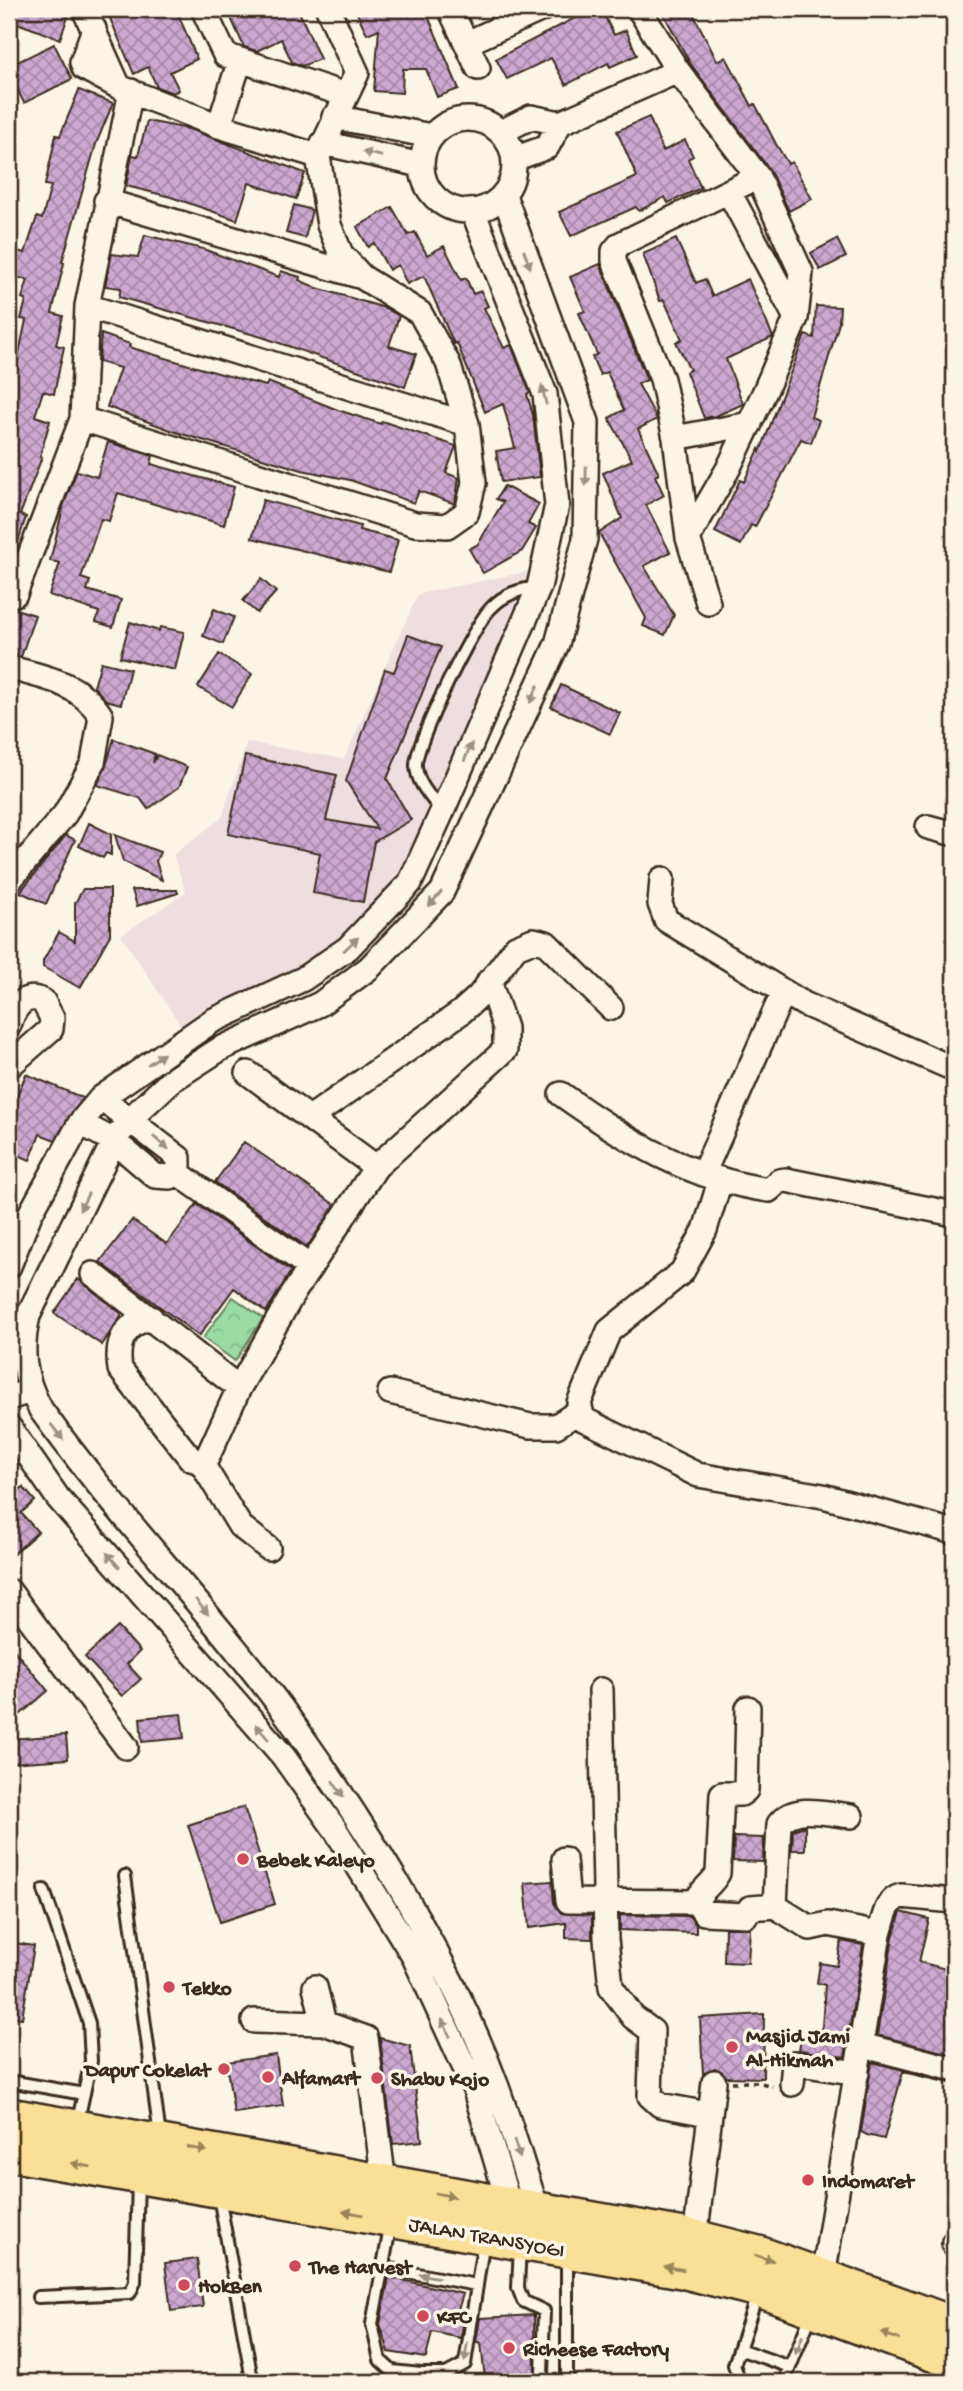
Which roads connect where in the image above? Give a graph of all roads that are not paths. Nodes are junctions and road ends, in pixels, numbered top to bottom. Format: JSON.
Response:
{"nodes":[{"id":1,"x":203,"y":9,"type":"edge"},
{"id":2,"x":328,"y":9,"type":"edge"},
{"id":3,"x":450,"y":9,"type":"edge"},
{"id":4,"x":542,"y":9,"type":"edge"},
{"id":5,"x":639,"y":9,"type":"edge"},
{"id":6,"x":89,"y":19,"type":"edge"},
{"id":7,"x":467,"y":43,"type":"junction"},
{"id":8,"x":240,"y":60,"type":"junction"},
{"id":9,"x":478,"y":68,"type":"dead end"},
{"id":10,"x":678,"y":71,"type":"junction"},
{"id":11,"x":125,"y":89,"type":"junction"},
{"id":12,"x":346,"y":95,"type":"junction"},
{"id":13,"x":334,"y":117,"type":"junction"},
{"id":14,"x":560,"y":123,"type":"junction"},
{"id":15,"x":219,"y":126,"type":"junction"},
{"id":16,"x":501,"y":132,"type":"junction"},
{"id":17,"x":431,"y":136,"type":"junction"},
{"id":18,"x":320,"y":149,"type":"junction"},
{"id":19,"x":514,"y":159,"type":"junction"},
{"id":20,"x":421,"y":165,"type":"junction"},
{"id":21,"x":758,"y":177,"type":"junction"},
{"id":22,"x":729,"y":192,"type":"junction"},
{"id":23,"x":504,"y":195,"type":"junction"},
{"id":24,"x":106,"y":201,"type":"junction"},
{"id":25,"x":473,"y":211,"type":"junction"},
{"id":26,"x":362,"y":277,"type":"junction"},
{"id":27,"x":87,"y":306,"type":"junction"},
{"id":28,"x":796,"y":318,"type":"junction"},
{"id":29,"x":82,"y":419,"type":"junction"},
{"id":30,"x":467,"y":424,"type":"junction"},
{"id":31,"x":750,"y":424,"type":"junction"},
{"id":32,"x":675,"y":438,"type":"junction"},
{"id":33,"x":688,"y":538,"type":"junction"},
{"id":34,"x":539,"y":587,"type":"junction"},
{"id":35,"x":572,"y":593,"type":"junction"},
{"id":36,"x":15,"y":594,"type":"dead end"},
{"id":37,"x":708,"y":603,"type":"dead end"},
{"id":38,"x":9,"y":668,"type":"edge"},
{"id":39,"x":442,"y":812,"type":"junction"},
{"id":40,"x":473,"y":825,"type":"junction"},
{"id":41,"x":928,"y":827,"type":"dead end"},
{"id":42,"x":954,"y":834,"type":"edge"},
{"id":43,"x":662,"y":879,"type":"dead end"},
{"id":44,"x":9,"y":881,"type":"edge"},
{"id":45,"x":489,"y":981,"type":"junction"},
{"id":46,"x":783,"y":993,"type":"junction"},
{"id":47,"x":611,"y":1008,"type":"dead end"},
{"id":48,"x":9,"y":1025,"type":"edge"},
{"id":49,"x":9,"y":1066,"type":"edge"},
{"id":50,"x":954,"y":1069,"type":"edge"},
{"id":51,"x":248,"y":1073,"type":"dead end"},
{"id":52,"x":561,"y":1094,"type":"dead end"},
{"id":53,"x":101,"y":1098,"type":"junction"},
{"id":54,"x":310,"y":1118,"type":"junction"},
{"id":55,"x":130,"y":1119,"type":"junction"},
{"id":56,"x":80,"y":1123,"type":"junction"},
{"id":57,"x":114,"y":1141,"type":"junction"},
{"id":58,"x":376,"y":1167,"type":"junction"},
{"id":59,"x":180,"y":1174,"type":"junction"},
{"id":60,"x":711,"y":1177,"type":"junction"},
{"id":61,"x":954,"y":1214,"type":"edge"},
{"id":62,"x":9,"y":1266,"type":"edge"},
{"id":63,"x":310,"y":1267,"type":"junction"},
{"id":64,"x":93,"y":1274,"type":"dead end"},
{"id":65,"x":150,"y":1318,"type":"junction"},
{"id":66,"x":18,"y":1385,"type":"edge"},
{"id":67,"x":239,"y":1388,"type":"junction"},
{"id":68,"x":390,"y":1392,"type":"dead end"},
{"id":69,"x":578,"y":1412,"type":"junction"},
{"id":70,"x":9,"y":1427,"type":"edge"},
{"id":71,"x":201,"y":1462,"type":"junction"},
{"id":72,"x":954,"y":1532,"type":"edge"},
{"id":73,"x":268,"y":1548,"type":"dead end"},
{"id":74,"x":9,"y":1591,"type":"edge"},
{"id":75,"x":601,"y":1690,"type":"dead end"},
{"id":76,"x":748,"y":1709,"type":"dead end"},
{"id":77,"x":127,"y":1747,"type":"dead end"},
{"id":78,"x":850,"y":1816,"type":"dead end"},
{"id":79,"x":564,"y":1858,"type":"dead end"},
{"id":80,"x":125,"y":1876,"type":"dead end"},
{"id":81,"x":44,"y":1890,"type":"dead end"},
{"id":82,"x":606,"y":1899,"type":"junction"},
{"id":83,"x":954,"y":1901,"type":"edge"},
{"id":84,"x":696,"y":1902,"type":"junction"},
{"id":85,"x":775,"y":1906,"type":"junction"},
{"id":86,"x":403,"y":1915,"type":"junction"},
{"id":87,"x":879,"y":1934,"type":"junction"},
{"id":88,"x":315,"y":1987,"type":"dead end"},
{"id":89,"x":254,"y":2021,"type":"dead end"},
{"id":90,"x":324,"y":2023,"type":"junction"},
{"id":91,"x":861,"y":2045,"type":"junction"},
{"id":92,"x":954,"y":2068,"type":"edge"},
{"id":93,"x":857,"y":2073,"type":"junction"},
{"id":94,"x":9,"y":2081,"type":"edge"},
{"id":95,"x":714,"y":2082,"type":"road end"},
{"id":96,"x":792,"y":2084,"type":"road end"},
{"id":97,"x":80,"y":2111,"type":"junction"},
{"id":98,"x":708,"y":2114,"type":"junction"},
{"id":99,"x":9,"y":2118,"type":"edge"},
{"id":100,"x":160,"y":2142,"type":"junction"},
{"id":101,"x":9,"y":2152,"type":"edge"},
{"id":102,"x":138,"y":2175,"type":"junction"},
{"id":103,"x":384,"y":2184,"type":"junction"},
{"id":104,"x":306,"y":2187,"type":"junction"},
{"id":105,"x":217,"y":2189,"type":"junction"},
{"id":106,"x":391,"y":2219,"type":"junction"},
{"id":107,"x":523,"y":2221,"type":"junction"},
{"id":108,"x":485,"y":2236,"type":"junction"},
{"id":109,"x":695,"y":2239,"type":"junction"},
{"id":110,"x":567,"y":2250,"type":"junction"},
{"id":111,"x":381,"y":2267,"type":"junction"},
{"id":112,"x":476,"y":2285,"type":"junction"},
{"id":113,"x":759,"y":2288,"type":"junction"},
{"id":114,"x":819,"y":2293,"type":"junction"},
{"id":115,"x":38,"y":2297,"type":"dead end"},
{"id":116,"x":739,"y":2348,"type":"junction"},
{"id":117,"x":952,"y":2357,"type":"edge"},
{"id":118,"x":790,"y":2367,"type":"junction"},
{"id":119,"x":542,"y":2375,"type":"dead end"},
{"id":120,"x":258,"y":2382,"type":"edge"},
{"id":121,"x":567,"y":2382,"type":"edge"},
{"id":122,"x":735,"y":2382,"type":"edge"},
{"id":123,"x":784,"y":2382,"type":"edge"}],
"edges":[{"from":1,"to":8,"type":"street"},
{"from":2,"to":12,"type":"street"},
{"from":3,"to":7,"type":"street"},
{"from":4,"to":7,"type":"street"},
{"from":5,"to":10,"type":"street"},
{"from":6,"to":11,"type":"street"},
{"from":7,"to":9,"type":"street"},
{"from":8,"to":12,"type":"street"},
{"from":8,"to":15,"type":"street"},
{"from":10,"to":14,"type":"street"},
{"from":10,"to":21,"type":"street"},
{"from":11,"to":15,"type":"street"},
{"from":11,"to":24,"type":"street"},
{"from":12,"to":13,"type":"street"},
{"from":13,"to":17,"type":"street"},
{"from":13,"to":18,"type":"street"},
{"from":14,"to":16,"type":"street"},
{"from":14,"to":19,"type":"street"},
{"from":15,"to":18,"type":"street"},
{"from":16,"to":17,"type":"street"},
{"from":16,"to":19,"type":"street"},
{"from":17,"to":20,"type":"street"},
{"from":20,"to":18,"type":"street","one_way":true},
{"from":18,"to":26,"type":"street"},
{"from":19,"to":23,"type":"street"},
{"from":20,"to":25,"type":"street"},
{"from":21,"to":22,"type":"street"},
{"from":21,"to":28,"type":"street"},
{"from":22,"to":28,"type":"street"},
{"from":22,"to":32,"type":"street"},
{"from":23,"to":25,"type":"street"},
{"from":23,"to":35,"type":"street","one_way":true},
{"from":24,"to":26,"type":"street"},
{"from":24,"to":27,"type":"street"},
{"from":34,"to":25,"type":"street","one_way":true},
{"from":26,"to":30,"type":"street"},
{"from":27,"to":29,"type":"street"},
{"from":27,"to":30,"type":"street"},
{"from":28,"to":31,"type":"street"},
{"from":29,"to":30,"type":"street"},
{"from":29,"to":36,"type":"street"},
{"from":31,"to":32,"type":"street"},
{"from":31,"to":33,"type":"street"},
{"from":32,"to":33,"type":"street"},
{"from":33,"to":37,"type":"street"},
{"from":34,"to":35,"type":"street"},
{"from":39,"to":34,"type":"street","one_way":true},
{"from":34,"to":39,"type":"lane"},
{"from":35,"to":40,"type":"street","one_way":true},
{"from":38,"to":44,"type":"street"},
{"from":39,"to":40,"type":"street"},
{"from":53,"to":39,"type":"street","one_way":true},
{"from":40,"to":55,"type":"street","one_way":true},
{"from":41,"to":42,"type":"street"},
{"from":43,"to":46,"type":"street"},
{"from":45,"to":47,"type":"street"},
{"from":45,"to":54,"type":"street"},
{"from":45,"to":58,"type":"street"},
{"from":46,"to":50,"type":"street"},
{"from":46,"to":60,"type":"street"},
{"from":48,"to":49,"type":"street"},
{"from":51,"to":54,"type":"street"},
{"from":52,"to":60,"type":"street"},
{"from":53,"to":55,"type":"street"},
{"from":53,"to":56,"type":"street"},
{"from":54,"to":58,"type":"street"},
{"from":55,"to":57,"type":"street"},
{"from":55,"to":59,"type":"street","one_way":true},
{"from":56,"to":57,"type":"street"},
{"from":56,"to":62,"type":"street"},
{"from":57,"to":59,"type":"street"},
{"from":57,"to":66,"type":"street","one_way":true},
{"from":58,"to":63,"type":"street"},
{"from":59,"to":63,"type":"street"},
{"from":60,"to":61,"type":"street"},
{"from":60,"to":69,"type":"street"},
{"from":63,"to":67,"type":"street"},
{"from":64,"to":65,"type":"street"},
{"from":65,"to":67,"type":"street"},
{"from":65,"to":71,"type":"street"},
{"from":66,"to":86,"type":"street","one_way":true},
{"from":67,"to":71,"type":"street"},
{"from":68,"to":69,"type":"street"},
{"from":69,"to":72,"type":"street"},
{"from":86,"to":70,"type":"street","one_way":true},
{"from":71,"to":73,"type":"street"},
{"from":74,"to":77,"type":"street"},
{"from":75,"to":82,"type":"street"},
{"from":76,"to":84,"type":"street"},
{"from":78,"to":85,"type":"street"},
{"from":79,"to":82,"type":"street"},
{"from":80,"to":100,"type":"lane"},
{"from":81,"to":97,"type":"lane"},
{"from":82,"to":84,"type":"street"},
{"from":82,"to":98,"type":"street"},
{"from":83,"to":87,"type":"street"},
{"from":84,"to":85,"type":"street"},
{"from":85,"to":87,"type":"street"},
{"from":86,"to":107,"type":"street"},
{"from":87,"to":91,"type":"street"},
{"from":88,"to":90,"type":"street"},
{"from":89,"to":90,"type":"street"},
{"from":90,"to":103,"type":"street"},
{"from":91,"to":92,"type":"street"},
{"from":91,"to":93,"type":"street"},
{"from":93,"to":96,"type":"street"},
{"from":93,"to":114,"type":"street"},
{"from":94,"to":97,"type":"lane"},
{"from":95,"to":98,"type":"street"},
{"from":97,"to":99,"type":"highway","name":"JALAN TRANSYOGI"},
{"from":97,"to":100,"type":"highway","name":"JALAN TRANSYOGI"},
{"from":98,"to":109,"type":"street"},
{"from":100,"to":104,"type":"highway","name":"JALAN TRANSYOGI","one_way":true},
{"from":102,"to":101,"type":"highway","name":"JALAN TRANSYOGI","one_way":true},
{"from":102,"to":105,"type":"highway","name":"JALAN TRANSYOGI"},
{"from":102,"to":115,"type":"lane"},
{"from":103,"to":104,"type":"highway","name":"JALAN TRANSYOGI"},
{"from":103,"to":107,"type":"highway","name":"JALAN TRANSYOGI","one_way":true},
{"from":104,"to":105,"type":"highway","name":"JALAN TRANSYOGI"},
{"from":106,"to":104,"type":"highway","name":"JALAN TRANSYOGI","one_way":true},
{"from":105,"to":120,"type":"lane"},
{"from":106,"to":108,"type":"highway","name":"JALAN TRANSYOGI"},
{"from":106,"to":111,"type":"lane"},
{"from":107,"to":108,"type":"highway","name":"JALAN TRANSYOGI"},
{"from":107,"to":109,"type":"highway","name":"JALAN TRANSYOGI"},
{"from":107,"to":110,"type":"highway","name":"JALAN TRANSYOGI"},
{"from":107,"to":119,"type":"lane"},
{"from":108,"to":112,"type":"lane"},
{"from":109,"to":114,"type":"highway","name":"JALAN TRANSYOGI","one_way":true},
{"from":113,"to":110,"type":"highway","name":"JALAN TRANSYOGI","one_way":true},
{"from":110,"to":121,"type":"lane"},
{"from":112,"to":111,"type":"lane","one_way":true},
{"from":112,"to":111,"type":"lane","one_way":true},
{"from":113,"to":114,"type":"highway","name":"JALAN TRANSYOGI"},
{"from":113,"to":116,"type":"lane"},
{"from":114,"to":117,"type":"highway","name":"JALAN TRANSYOGI"},
{"from":114,"to":118,"type":"lane","one_way":true},
{"from":116,"to":118,"type":"lane"},
{"from":116,"to":122,"type":"lane"},
{"from":118,"to":123,"type":"lane"}]}
